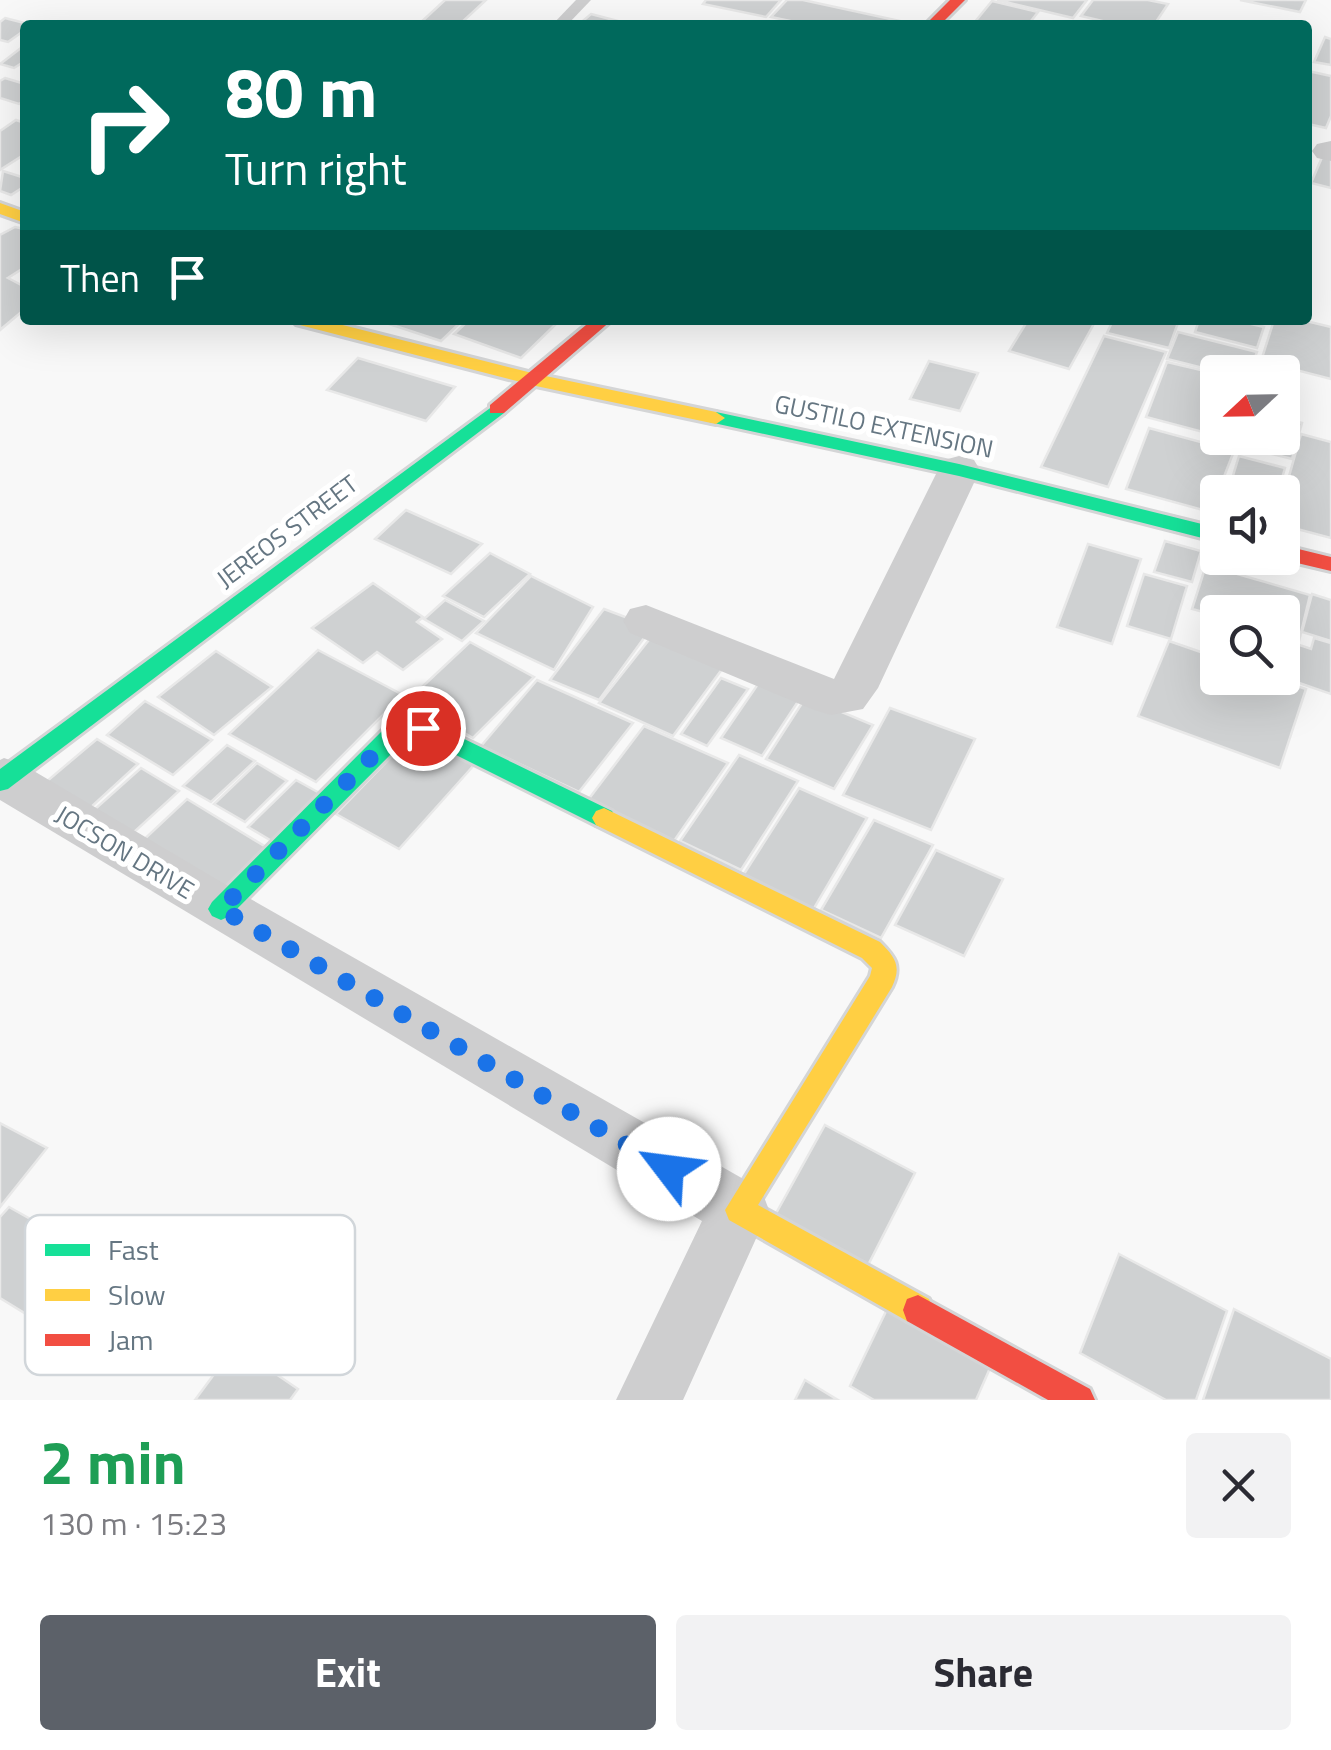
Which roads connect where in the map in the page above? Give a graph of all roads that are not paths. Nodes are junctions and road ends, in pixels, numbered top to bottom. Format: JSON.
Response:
{"nodes":[{"id":1,"x":584,"y":0,"type":"edge"},
{"id":2,"x":958,"y":0,"type":"edge"},
{"id":3,"x":564,"y":20,"type":"edge"},
{"id":4,"x":937,"y":20,"type":"edge"},
{"id":5,"x":322,"y":325,"type":"edge"},
{"id":6,"x":597,"y":325,"type":"edge"},
{"id":7,"x":536,"y":380,"type":"junction"},
{"id":8,"x":959,"y":470,"type":"junction"},
{"id":9,"x":1200,"y":531,"type":"edge"},
{"id":10,"x":1300,"y":556,"type":"edge"},
{"id":11,"x":1331,"y":564,"type":"edge"},
{"id":12,"x":646,"y":621,"type":"dead end"},
{"id":13,"x":2,"y":780,"type":"edge"},
{"id":14,"x":221,"y":909,"type":"junction"},
{"id":15,"x":739,"y":1210,"type":"junction"},
{"id":16,"x":649,"y":1400,"type":"edge"},
{"id":17,"x":1079,"y":1400,"type":"edge"}],
"edges":[{"from":1,"to":3,"type":"lane"},
{"from":2,"to":4,"type":"street"},
{"from":5,"to":7,"type":"street","name":"GUSTILO EXTENSION"},
{"from":6,"to":7,"type":"street","name":"JEREOS STREET"},
{"from":7,"to":8,"type":"street","name":"GUSTILO EXTENSION"},
{"from":7,"to":13,"type":"street","name":"JEREOS STREET"},
{"from":8,"to":9,"type":"street","name":"GUSTILO EXTENSION"},
{"from":8,"to":12,"type":"street"},
{"from":10,"to":11,"type":"street"},
{"from":13,"to":14,"type":"street","name":"JOCSON DRIVE"},
{"from":14,"to":15,"type":"street","name":"JOCSON DRIVE"},
{"from":14,"to":15,"type":"street"},
{"from":15,"to":16,"type":"street"},
{"from":15,"to":17,"type":"street"}]}
